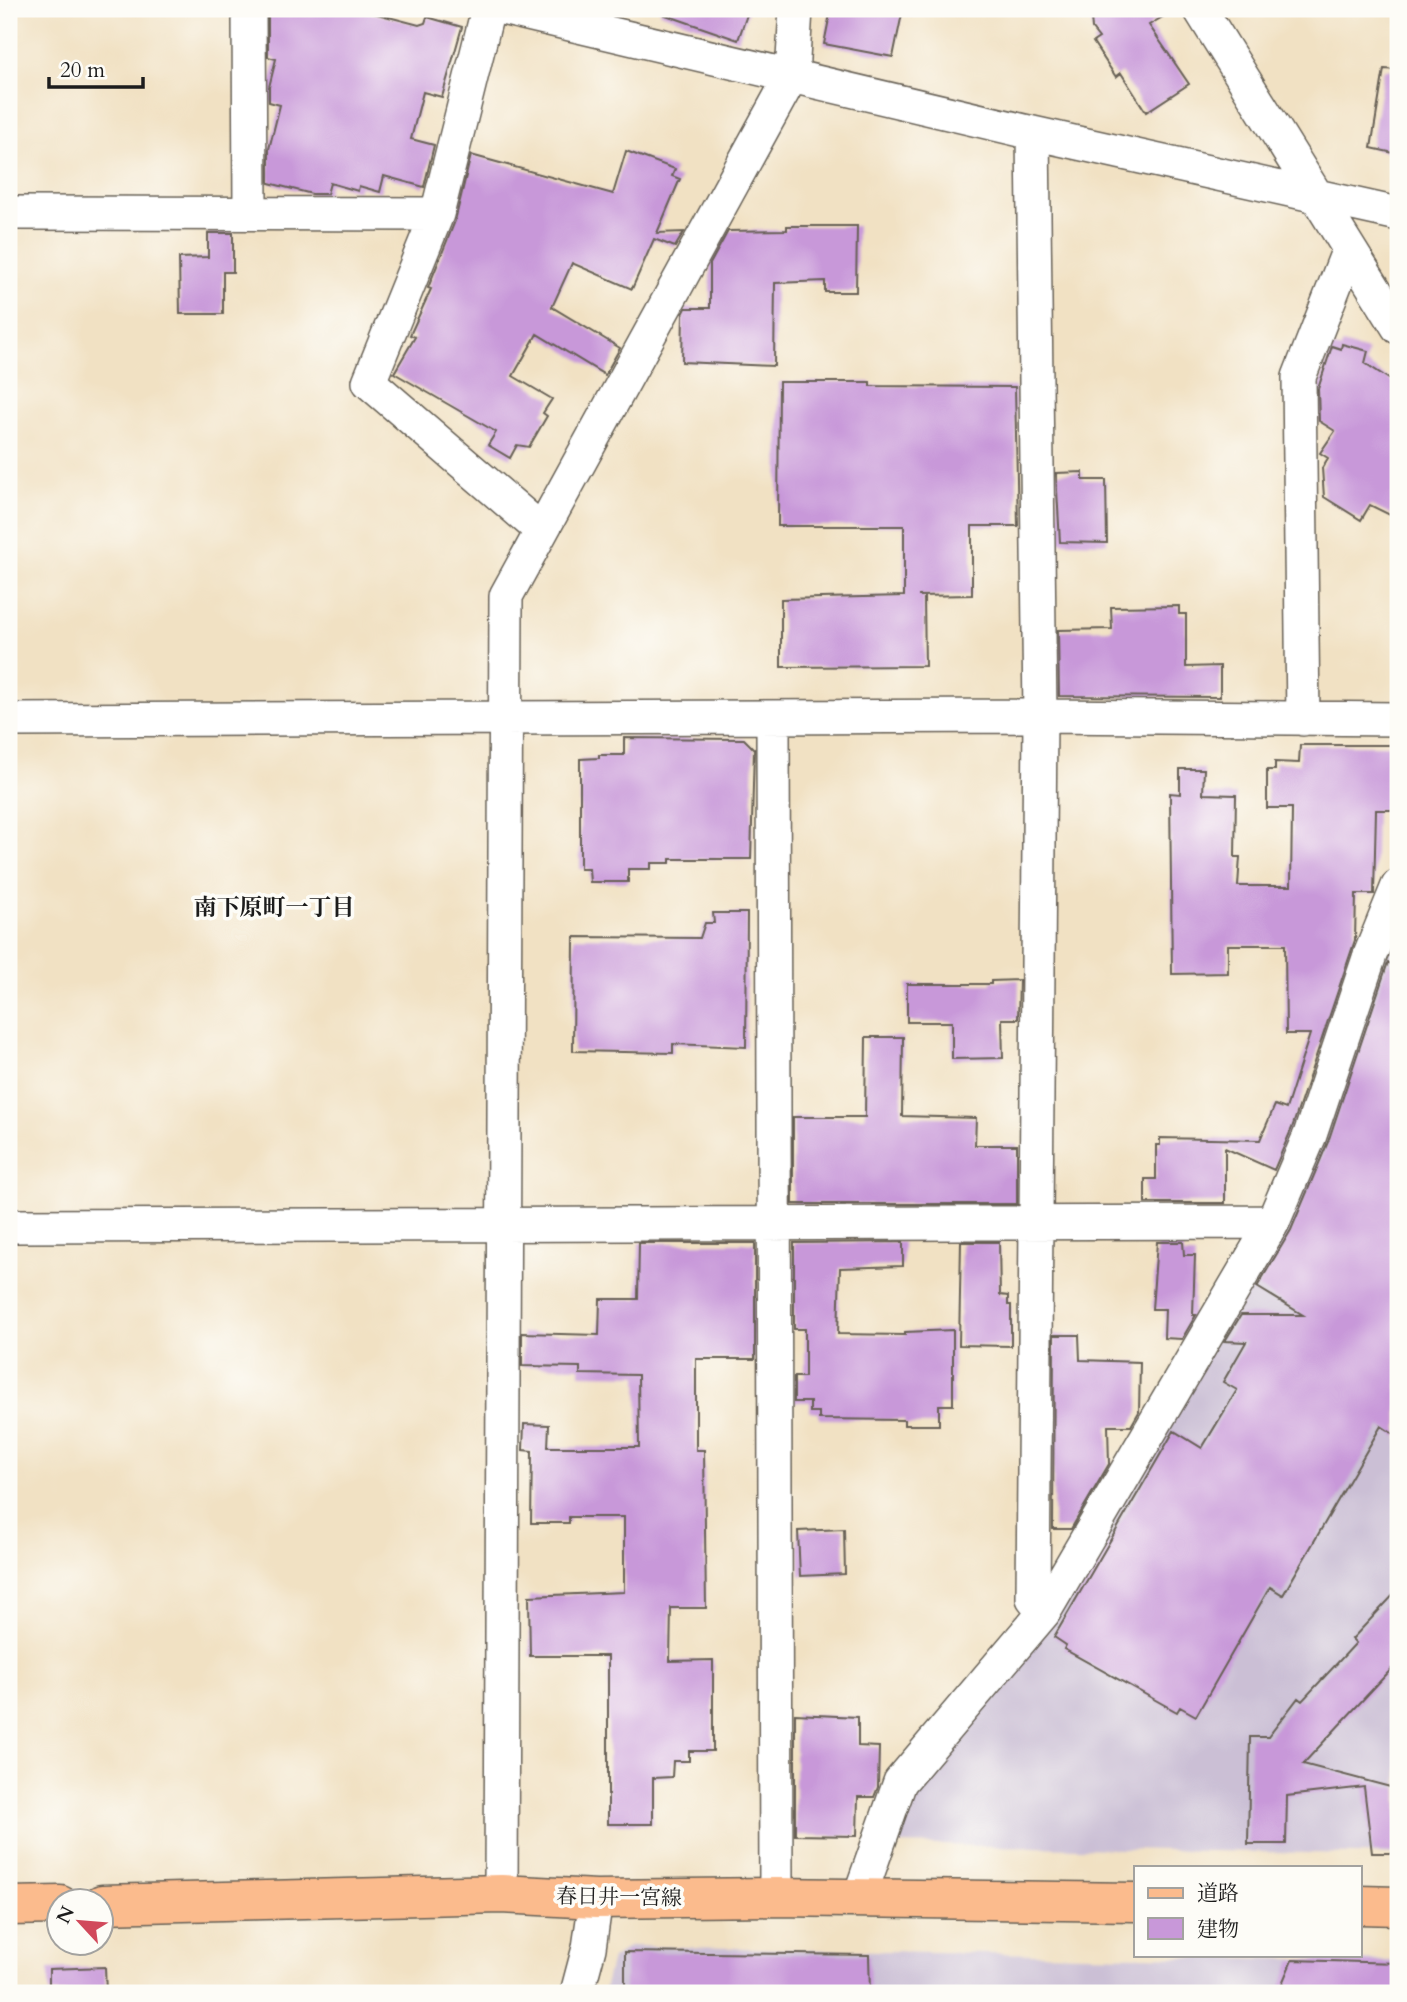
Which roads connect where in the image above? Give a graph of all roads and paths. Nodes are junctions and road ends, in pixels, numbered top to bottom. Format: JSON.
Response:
{"nodes":[{"id":1,"x":249,"y":9,"type":"edge"},
{"id":2,"x":488,"y":9,"type":"edge"},
{"id":3,"x":506,"y":9,"type":"edge"},
{"id":4,"x":796,"y":9,"type":"edge"},
{"id":5,"x":1200,"y":9,"type":"edge"},
{"id":6,"x":792,"y":75,"type":"junction"},
{"id":7,"x":1032,"y":133,"type":"junction"},
{"id":8,"x":1313,"y":193,"type":"junction"},
{"id":9,"x":250,"y":212,"type":"junction"},
{"id":10,"x":9,"y":213,"type":"edge"},
{"id":11,"x":437,"y":214,"type":"junction"},
{"id":12,"x":1398,"y":214,"type":"edge"},
{"id":13,"x":1349,"y":249,"type":"junction"},
{"id":14,"x":1398,"y":327,"type":"edge"},
{"id":15,"x":541,"y":530,"type":"junction"},
{"id":16,"x":1040,"y":716,"type":"junction"},
{"id":17,"x":505,"y":717,"type":"junction"},
{"id":18,"x":773,"y":719,"type":"junction"},
{"id":19,"x":1303,"y":719,"type":"junction"},
{"id":20,"x":1398,"y":719,"type":"edge"},
{"id":21,"x":9,"y":720,"type":"edge"},
{"id":22,"x":1398,"y":886,"type":"edge"},
{"id":23,"x":773,"y":1222,"type":"junction"},
{"id":24,"x":1273,"y":1222,"type":"junction"},
{"id":25,"x":1034,"y":1224,"type":"junction"},
{"id":26,"x":506,"y":1225,"type":"junction"},
{"id":27,"x":9,"y":1226,"type":"edge"},
{"id":28,"x":1044,"y":1612,"type":"junction"},
{"id":29,"x":501,"y":1894,"type":"junction"},
{"id":30,"x":776,"y":1897,"type":"junction"},
{"id":31,"x":859,"y":1898,"type":"junction"},
{"id":32,"x":596,"y":1899,"type":"junction"},
{"id":33,"x":1134,"y":1902,"type":"edge"},
{"id":34,"x":116,"y":1904,"type":"edge"},
{"id":35,"x":46,"y":1905,"type":"edge"},
{"id":36,"x":1362,"y":1905,"type":"edge"},
{"id":37,"x":9,"y":1906,"type":"edge"},
{"id":38,"x":1398,"y":1906,"type":"edge"},
{"id":39,"x":577,"y":1993,"type":"edge"}],
"edges":[{"from":1,"to":9,"type":"street"},
{"from":2,"to":11,"type":"street"},
{"from":3,"to":6,"type":"street"},
{"from":4,"to":6,"type":"street"},
{"from":5,"to":8,"type":"street"},
{"from":6,"to":7,"type":"street"},
{"from":6,"to":15,"type":"street"},
{"from":7,"to":8,"type":"street"},
{"from":7,"to":16,"type":"street"},
{"from":8,"to":12,"type":"street"},
{"from":8,"to":13,"type":"street"},
{"from":9,"to":10,"type":"street"},
{"from":9,"to":11,"type":"street"},
{"from":11,"to":15,"type":"street"},
{"from":13,"to":14,"type":"street"},
{"from":13,"to":19,"type":"street"},
{"from":15,"to":17,"type":"street"},
{"from":16,"to":18,"type":"street"},
{"from":16,"to":19,"type":"street"},
{"from":16,"to":25,"type":"street"},
{"from":17,"to":18,"type":"street"},
{"from":17,"to":21,"type":"street"},
{"from":17,"to":26,"type":"street"},
{"from":18,"to":23,"type":"street"},
{"from":19,"to":20,"type":"street"},
{"from":22,"to":24,"type":"street"},
{"from":23,"to":25,"type":"street"},
{"from":23,"to":26,"type":"street"},
{"from":23,"to":30,"type":"street"},
{"from":24,"to":25,"type":"street"},
{"from":24,"to":28,"type":"street"},
{"from":25,"to":28,"type":"street"},
{"from":26,"to":27,"type":"street"},
{"from":26,"to":29,"type":"street"},
{"from":28,"to":31,"type":"street"},
{"from":29,"to":32,"type":"main road","name":"春日井一宮線"},
{"from":29,"to":34,"type":"main road","name":"春日井一宮線"},
{"from":30,"to":31,"type":"main road","name":"春日井一宮線"},
{"from":30,"to":32,"type":"main road","name":"春日井一宮線"},
{"from":31,"to":33,"type":"main road","name":"春日井一宮線"},
{"from":32,"to":39,"type":"street"},
{"from":35,"to":37,"type":"main road"},
{"from":36,"to":38,"type":"main road"}]}
